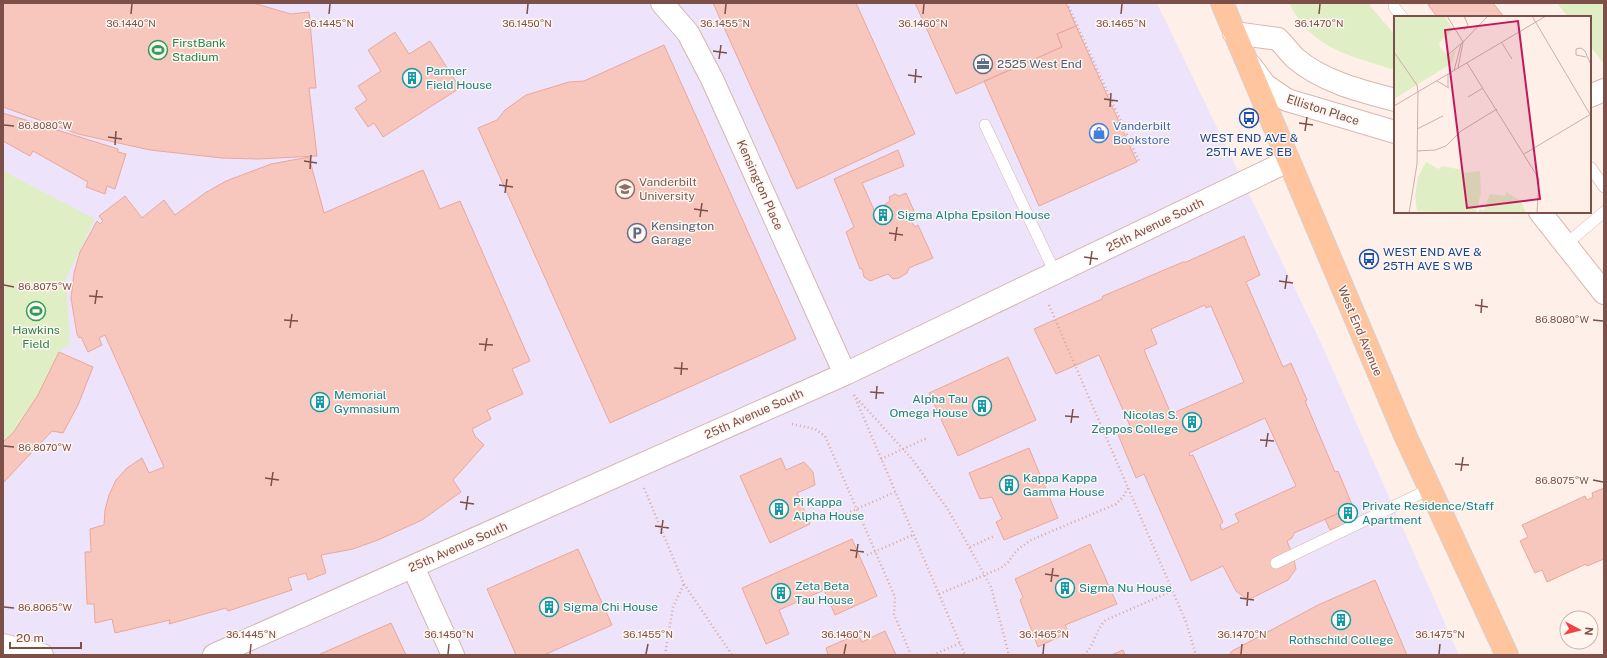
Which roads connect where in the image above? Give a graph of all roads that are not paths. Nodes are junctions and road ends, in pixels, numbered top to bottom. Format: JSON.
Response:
{"nodes":[{"id":1,"x":662,"y":3,"type":"edge"},
{"id":2,"x":1222,"y":3,"type":"edge"},
{"id":3,"x":1394,"y":7,"type":"dead end"},
{"id":4,"x":1401,"y":16,"type":"edge"},
{"id":5,"x":1234,"y":34,"type":"junction"},
{"id":6,"x":1245,"y":57,"type":"junction"},
{"id":7,"x":1604,"y":90,"type":"edge"},
{"id":8,"x":1591,"y":96,"type":"edge"},
{"id":9,"x":1394,"y":100,"type":"edge"},
{"id":10,"x":985,"y":125,"type":"dead end"},
{"id":11,"x":1394,"y":132,"type":"edge"},
{"id":12,"x":1288,"y":161,"type":"junction"},
{"id":13,"x":1591,"y":168,"type":"dead end"},
{"id":14,"x":1604,"y":187,"type":"edge"},
{"id":15,"x":1604,"y":212,"type":"edge"},
{"id":16,"x":1541,"y":213,"type":"edge"},
{"id":17,"x":1565,"y":245,"type":"junction"},
{"id":18,"x":1055,"y":273,"type":"junction"},
{"id":19,"x":1604,"y":293,"type":"edge"},
{"id":20,"x":845,"y":374,"type":"junction"},
{"id":21,"x":1430,"y":489,"type":"junction"},
{"id":22,"x":1276,"y":563,"type":"dead end"},
{"id":23,"x":413,"y":567,"type":"junction"},
{"id":24,"x":3,"y":645,"type":"edge"},
{"id":25,"x":42,"y":655,"type":"edge"},
{"id":26,"x":214,"y":655,"type":"edge"},
{"id":27,"x":453,"y":655,"type":"edge"},
{"id":28,"x":1507,"y":655,"type":"edge"}],
"edges":[{"from":1,"to":20,"type":"street","name":"Kensington Place"},
{"from":2,"to":5,"type":"main road","name":"West End Avenue"},
{"from":3,"to":4,"type":"lane"},
{"from":5,"to":6,"type":"main road","name":"West End Avenue"},
{"from":5,"to":9,"type":"street"},
{"from":6,"to":11,"type":"street","name":"Elliston Place"},
{"from":6,"to":12,"type":"main road","name":"West End Avenue"},
{"from":7,"to":8,"type":"street"},
{"from":10,"to":18,"type":"lane"},
{"from":12,"to":18,"type":"street","name":"25th Avenue South"},
{"from":12,"to":21,"type":"main road","name":"West End Avenue"},
{"from":13,"to":14,"type":"lane"},
{"from":15,"to":17,"type":"lane"},
{"from":16,"to":17,"type":"street"},
{"from":17,"to":19,"type":"street"},
{"from":18,"to":20,"type":"street","name":"25th Avenue South"},
{"from":20,"to":23,"type":"street","name":"25th Avenue South"},
{"from":21,"to":22,"type":"lane"},
{"from":21,"to":28,"type":"main road","name":"West End Avenue"},
{"from":23,"to":26,"type":"street","name":"25th Avenue South"},
{"from":23,"to":27,"type":"street"},
{"from":24,"to":25,"type":"street"}]}
